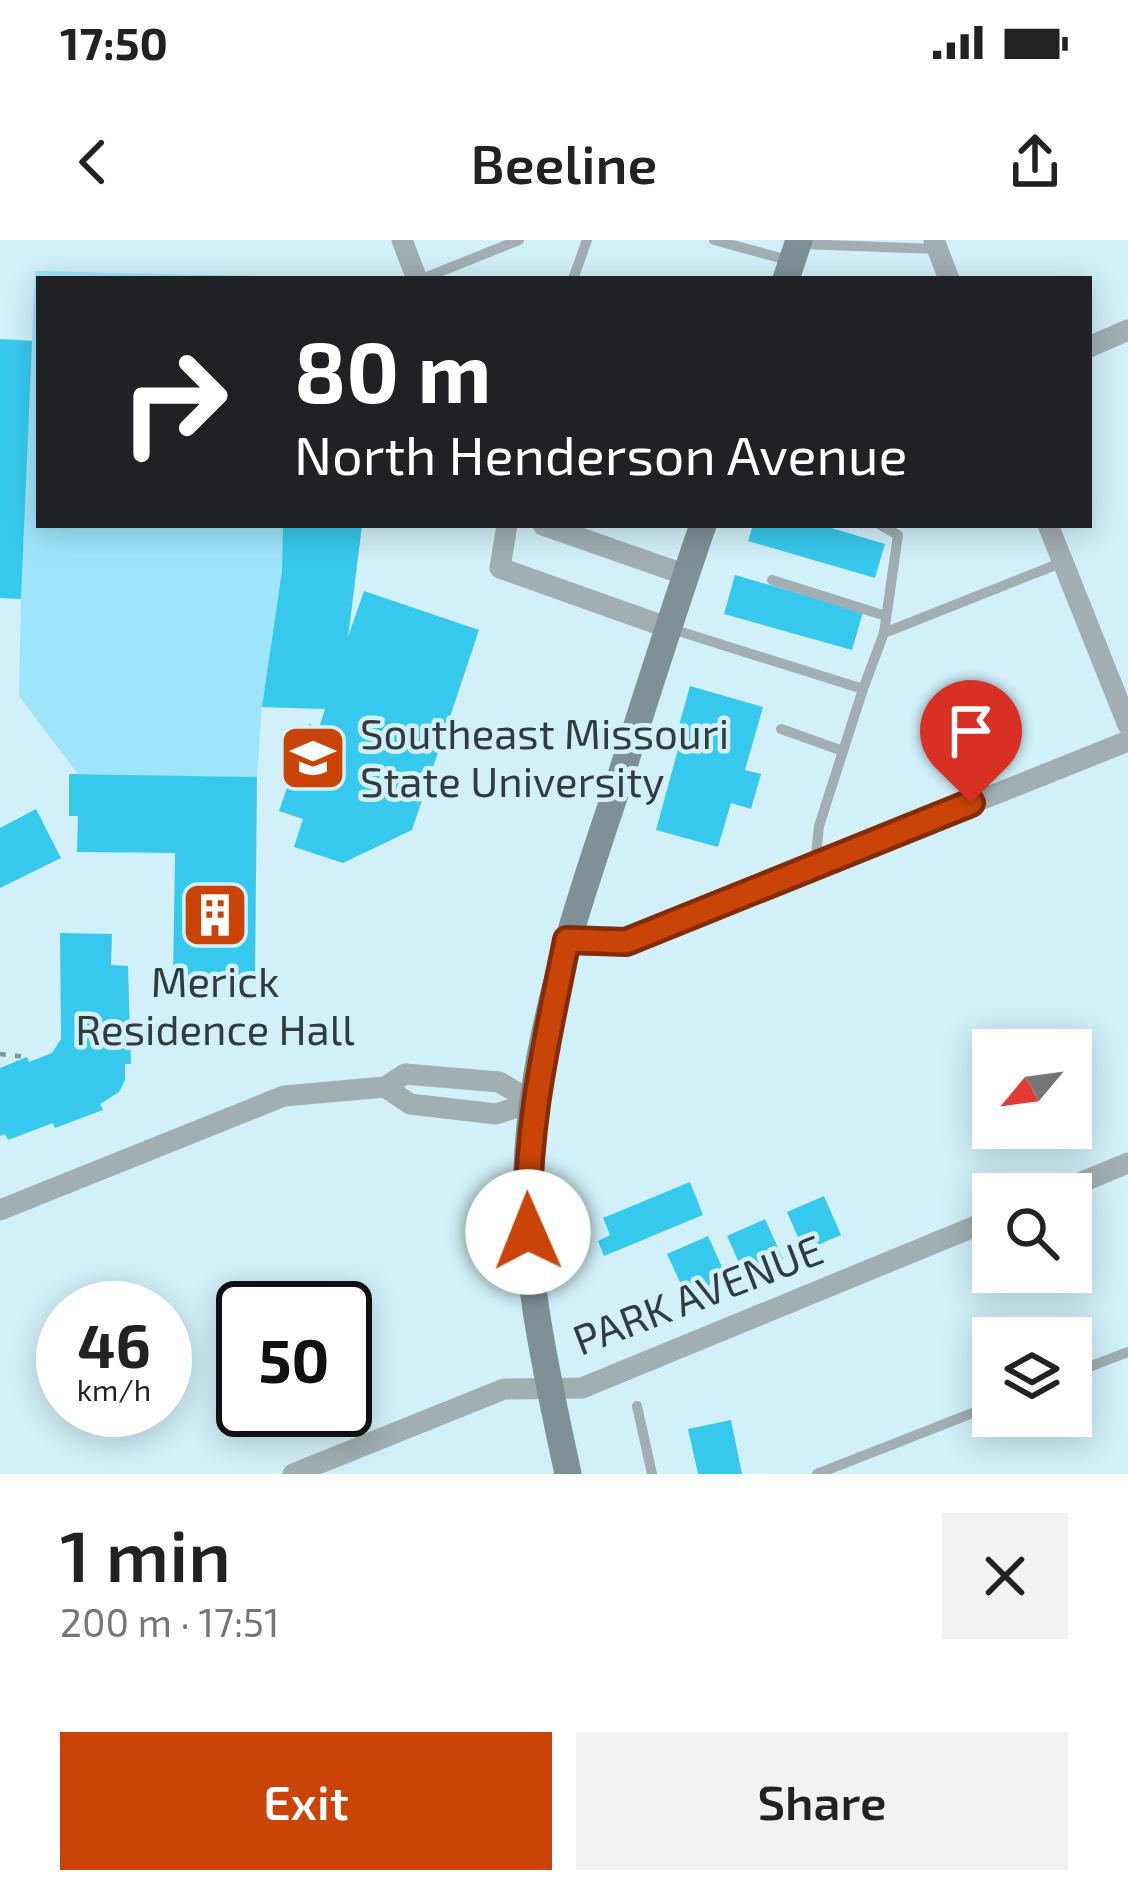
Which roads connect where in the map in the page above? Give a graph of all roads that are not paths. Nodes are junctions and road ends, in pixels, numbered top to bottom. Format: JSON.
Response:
{"nodes":[{"id":1,"x":402,"y":240,"type":"edge"},
{"id":2,"x":519,"y":240,"type":"edge"},
{"id":3,"x":587,"y":240,"type":"edge"},
{"id":4,"x":714,"y":240,"type":"edge"},
{"id":5,"x":935,"y":244,"type":"edge"},
{"id":6,"x":794,"y":256,"type":"edge"},
{"id":7,"x":419,"y":276,"type":"edge"},
{"id":8,"x":428,"y":276,"type":"edge"},
{"id":9,"x":574,"y":276,"type":"edge"},
{"id":10,"x":948,"y":276,"type":"edge"},
{"id":11,"x":1128,"y":330,"type":"edge"},
{"id":12,"x":1092,"y":345,"type":"edge"},
{"id":13,"x":507,"y":528,"type":"edge"},
{"id":14,"x":553,"y":528,"type":"edge"},
{"id":15,"x":702,"y":528,"type":"edge"},
{"id":16,"x":885,"y":528,"type":"edge"},
{"id":17,"x":1049,"y":528,"type":"edge"},
{"id":18,"x":1063,"y":562,"type":"junction"},
{"id":19,"x":686,"y":575,"type":"junction"},
{"id":20,"x":772,"y":580,"type":"dead end"},
{"id":21,"x":886,"y":616,"type":"junction"},
{"id":22,"x":669,"y":628,"type":"junction"},
{"id":23,"x":884,"y":634,"type":"junction"},
{"id":24,"x":863,"y":689,"type":"junction"},
{"id":25,"x":1128,"y":725,"type":"edge"},
{"id":26,"x":781,"y":730,"type":"dead end"},
{"id":27,"x":1128,"y":741,"type":"edge"},
{"id":28,"x":843,"y":752,"type":"junction"},
{"id":29,"x":814,"y":866,"type":"junction"},
{"id":30,"x":567,"y":940,"type":"junction"},
{"id":31,"x":385,"y":1087,"type":"junction"},
{"id":32,"x":533,"y":1102,"type":"junction"},
{"id":33,"x":1128,"y":1163,"type":"edge"},
{"id":34,"x":1092,"y":1178,"type":"edge"},
{"id":35,"x":0,"y":1210,"type":"edge"},
{"id":36,"x":972,"y":1228,"type":"edge"},
{"id":37,"x":1128,"y":1352,"type":"edge"},
{"id":38,"x":1092,"y":1366,"type":"edge"},
{"id":39,"x":550,"y":1387,"type":"junction"},
{"id":40,"x":637,"y":1406,"type":"dead end"},
{"id":41,"x":972,"y":1413,"type":"edge"},
{"id":42,"x":293,"y":1474,"type":"edge"},
{"id":43,"x":568,"y":1474,"type":"edge"},
{"id":44,"x":652,"y":1474,"type":"edge"},
{"id":45,"x":817,"y":1474,"type":"edge"}],
"edges":[{"from":1,"to":7,"type":"street"},
{"from":2,"to":8,"type":"lane"},
{"from":3,"to":9,"type":"lane"},
{"from":4,"to":6,"type":"lane"},
{"from":5,"to":6,"type":"lane"},
{"from":5,"to":10,"type":"street"},
{"from":11,"to":12,"type":"street"},
{"from":13,"to":22,"type":"street"},
{"from":14,"to":19,"type":"street"},
{"from":15,"to":19,"type":"main road"},
{"from":16,"to":21,"type":"lane"},
{"from":17,"to":18,"type":"street"},
{"from":18,"to":23,"type":"lane"},
{"from":18,"to":25,"type":"street"},
{"from":19,"to":22,"type":"main road"},
{"from":20,"to":21,"type":"lane"},
{"from":21,"to":23,"type":"lane"},
{"from":22,"to":24,"type":"lane"},
{"from":22,"to":30,"type":"main road"},
{"from":23,"to":24,"type":"lane"},
{"from":24,"to":28,"type":"lane"},
{"from":26,"to":28,"type":"lane"},
{"from":27,"to":29,"type":"street"},
{"from":28,"to":29,"type":"lane"},
{"from":29,"to":30,"type":"street"},
{"from":30,"to":32,"type":"main road"},
{"from":31,"to":32,"type":"street"},
{"from":31,"to":32,"type":"street"},
{"from":31,"to":35,"type":"street"},
{"from":32,"to":39,"type":"main road"},
{"from":33,"to":34,"type":"street"},
{"from":36,"to":39,"type":"street","name":"PARK AVENUE"},
{"from":37,"to":38,"type":"lane"},
{"from":39,"to":42,"type":"street","name":"PARK AVENUE"},
{"from":39,"to":43,"type":"main road"},
{"from":40,"to":44,"type":"lane"},
{"from":41,"to":45,"type":"lane"}]}
